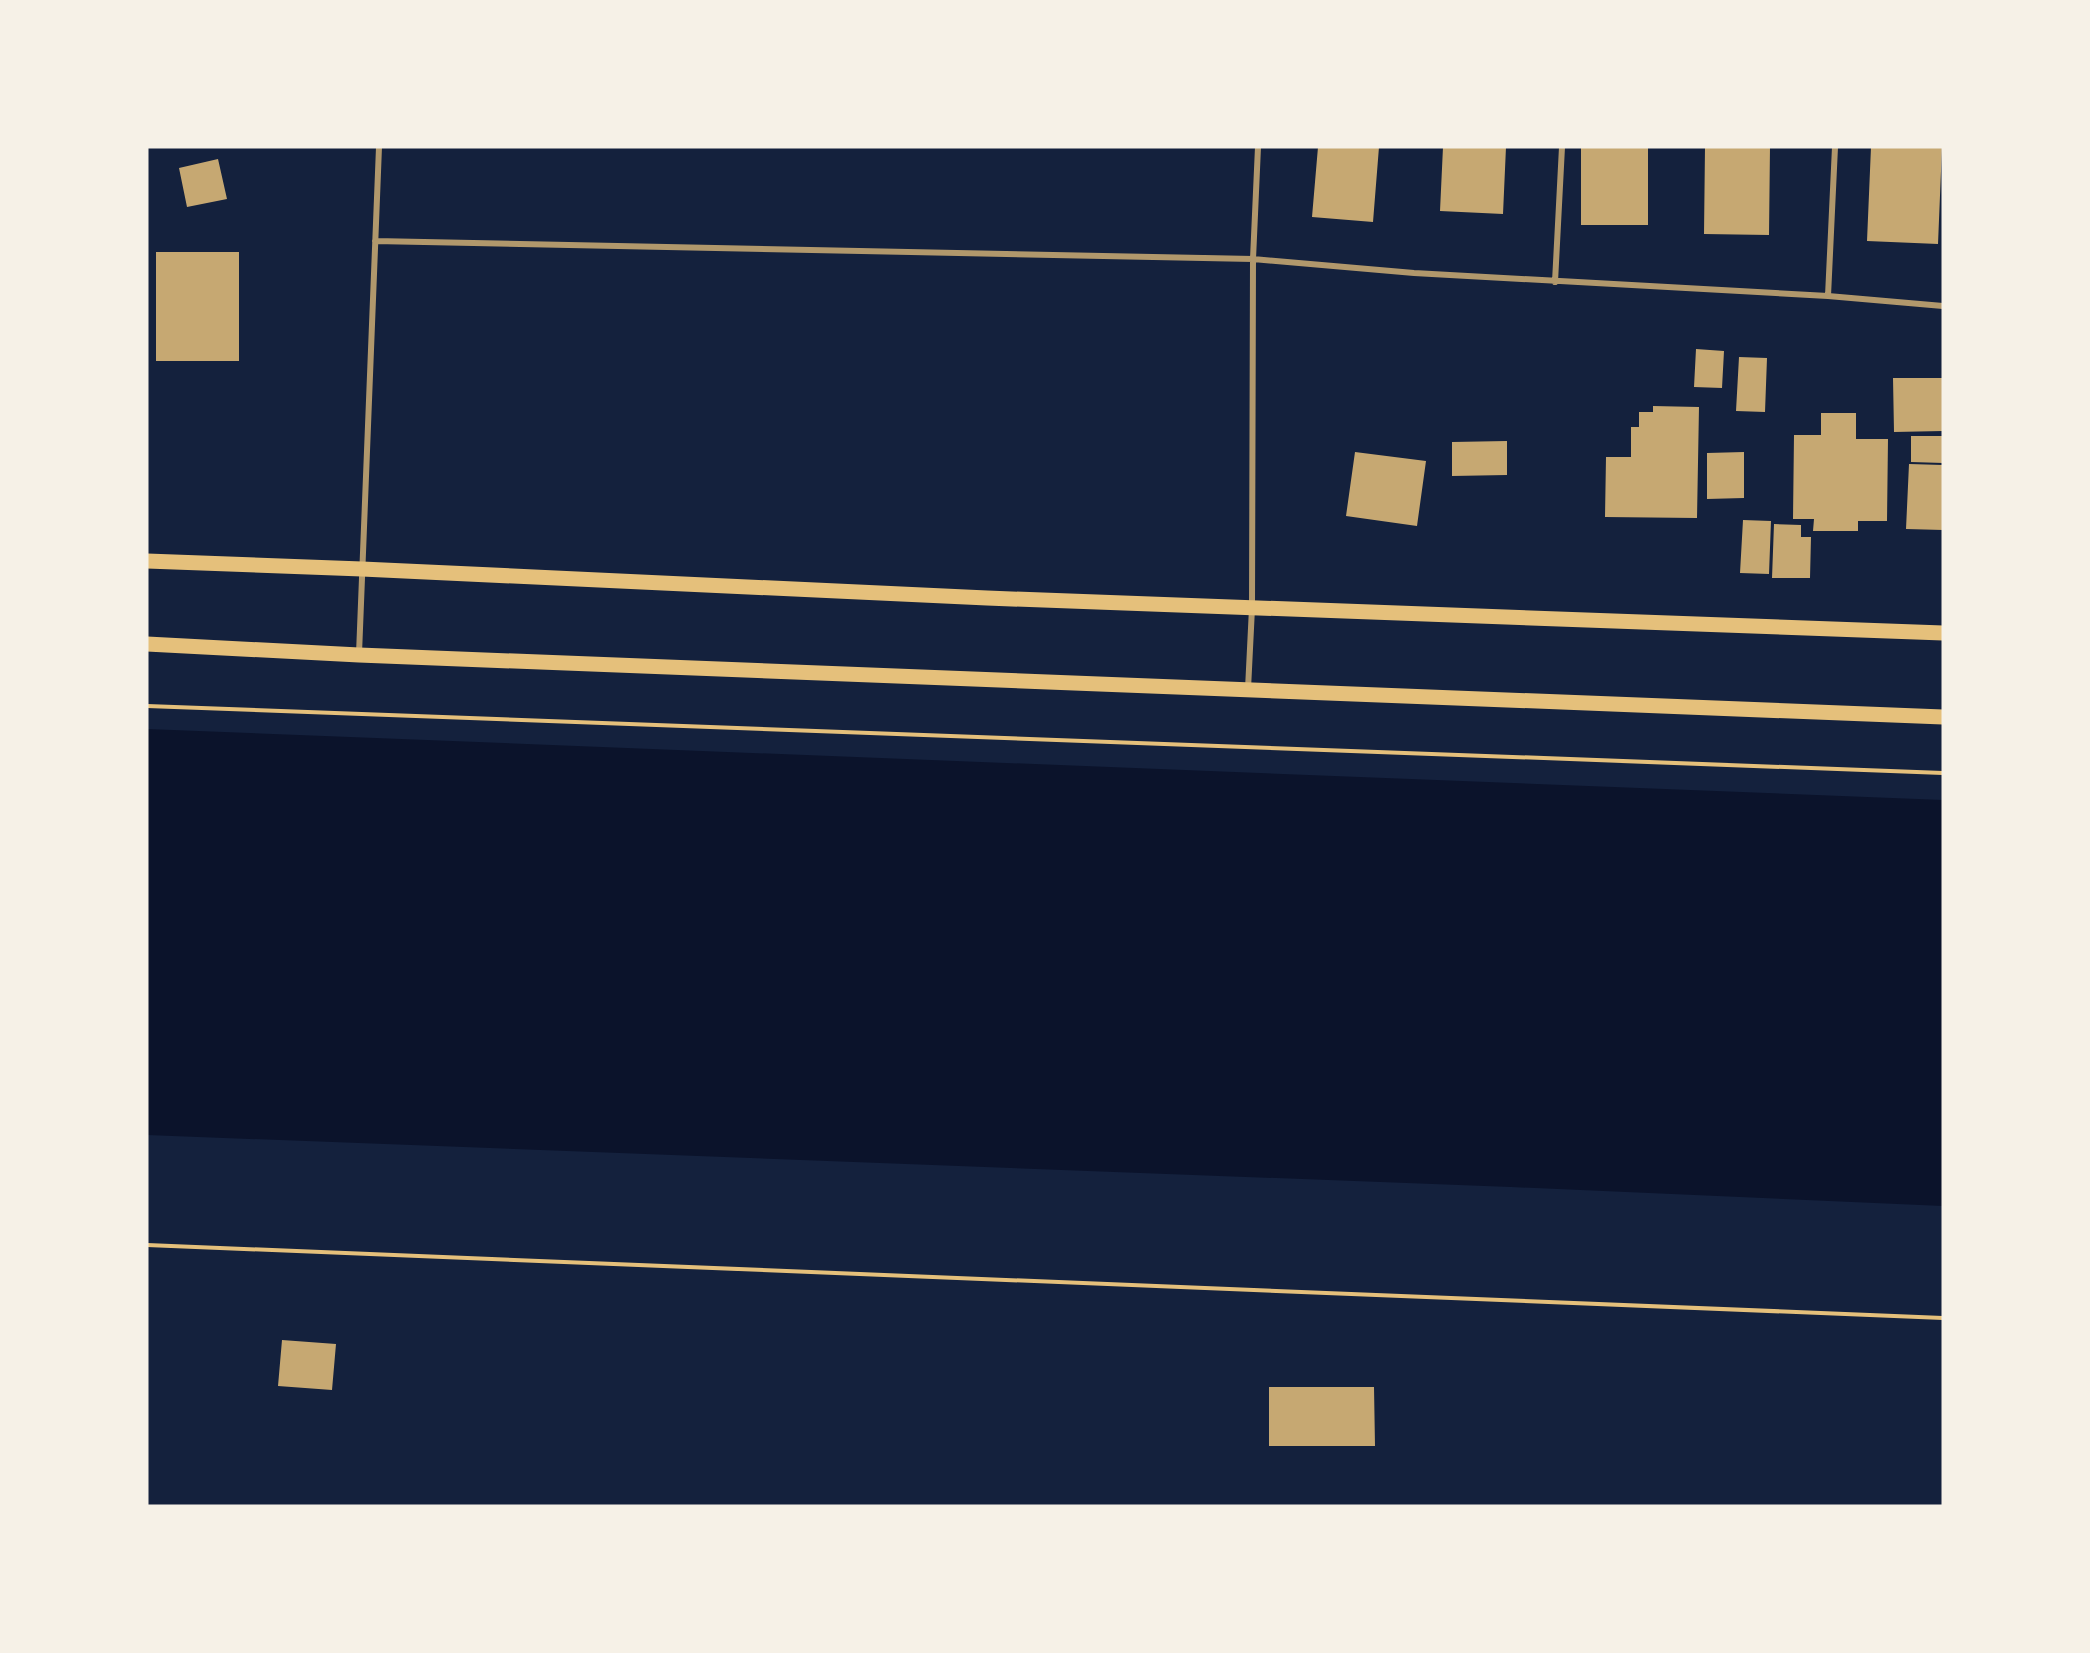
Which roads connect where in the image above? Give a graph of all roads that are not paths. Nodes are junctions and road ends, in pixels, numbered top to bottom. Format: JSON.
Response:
{"nodes":[{"id":1,"x":379,"y":147,"type":"edge"},
{"id":2,"x":1258,"y":147,"type":"edge"},
{"id":3,"x":1562,"y":147,"type":"edge"},
{"id":4,"x":1835,"y":147,"type":"edge"},
{"id":5,"x":375,"y":241,"type":"junction"},
{"id":6,"x":1253,"y":259,"type":"junction"},
{"id":7,"x":1555,"y":282,"type":"junction"},
{"id":8,"x":1828,"y":296,"type":"junction"},
{"id":9,"x":1943,"y":306,"type":"edge"},
{"id":10,"x":147,"y":561,"type":"edge"},
{"id":11,"x":363,"y":569,"type":"junction"},
{"id":12,"x":1251,"y":608,"type":"junction"},
{"id":13,"x":1943,"y":633,"type":"edge"},
{"id":14,"x":147,"y":644,"type":"edge"},
{"id":15,"x":359,"y":655,"type":"junction"},
{"id":16,"x":1248,"y":689,"type":"junction"},
{"id":17,"x":1943,"y":717,"type":"edge"}],
"edges":[{"from":1,"to":5,"type":"street"},
{"from":2,"to":6,"type":"street"},
{"from":3,"to":7,"type":"street"},
{"from":4,"to":8,"type":"street"},
{"from":5,"to":6,"type":"street"},
{"from":5,"to":11,"type":"street"},
{"from":6,"to":7,"type":"street"},
{"from":6,"to":12,"type":"street"},
{"from":7,"to":8,"type":"street"},
{"from":8,"to":9,"type":"street"},
{"from":10,"to":11,"type":"main road"},
{"from":11,"to":12,"type":"main road"},
{"from":11,"to":15,"type":"street"},
{"from":12,"to":13,"type":"main road"},
{"from":12,"to":16,"type":"street"},
{"from":14,"to":15,"type":"main road"},
{"from":15,"to":16,"type":"main road"},
{"from":16,"to":17,"type":"main road"}]}
